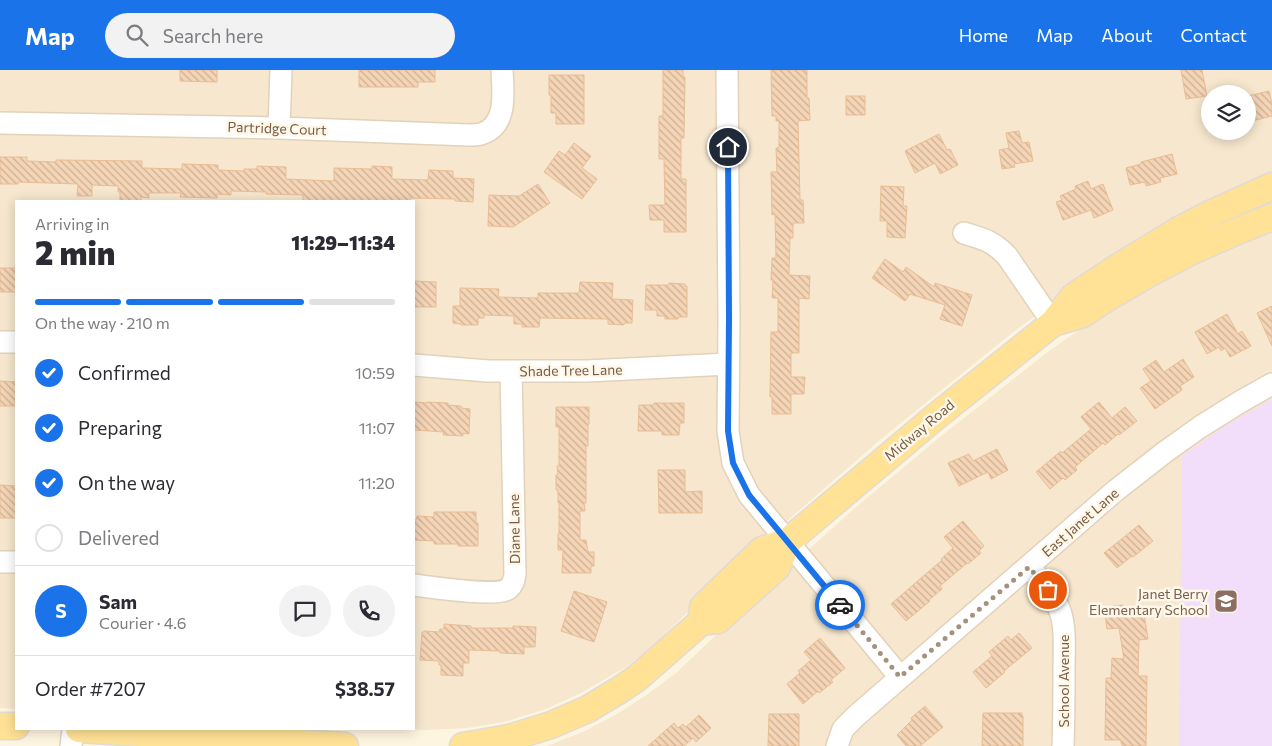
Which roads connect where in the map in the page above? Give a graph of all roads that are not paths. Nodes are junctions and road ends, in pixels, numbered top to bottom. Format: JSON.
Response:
{"nodes":[{"id":1,"x":281,"y":70,"type":"edge"},
{"id":2,"x":502,"y":70,"type":"edge"},
{"id":3,"x":727,"y":70,"type":"edge"},
{"id":4,"x":0,"y":123,"type":"edge"},
{"id":5,"x":279,"y":128,"type":"junction"},
{"id":6,"x":1272,"y":186,"type":"edge"},
{"id":7,"x":1247,"y":197,"type":"junction"},
{"id":8,"x":1265,"y":220,"type":"edge"},
{"id":9,"x":964,"y":233,"type":"dead end"},
{"id":10,"x":1053,"y":323,"type":"junction"},
{"id":11,"x":0,"y":342,"type":"edge"},
{"id":12,"x":15,"y":342,"type":"edge"},
{"id":13,"x":728,"y":364,"type":"junction"},
{"id":14,"x":415,"y":365,"type":"edge"},
{"id":15,"x":511,"y":371,"type":"junction"},
{"id":16,"x":1272,"y":384,"type":"edge"},
{"id":17,"x":788,"y":541,"type":"junction"},
{"id":18,"x":0,"y":562,"type":"edge"},
{"id":19,"x":15,"y":562,"type":"edge"},
{"id":20,"x":1029,"y":567,"type":"junction"},
{"id":21,"x":415,"y":585,"type":"edge"},
{"id":22,"x":900,"y":677,"type":"junction"},
{"id":23,"x":0,"y":726,"type":"edge"},
{"id":24,"x":15,"y":726,"type":"edge"},
{"id":25,"x":73,"y":730,"type":"edge"},
{"id":26,"x":95,"y":730,"type":"edge"},
{"id":27,"x":72,"y":746,"type":"edge"},
{"id":28,"x":345,"y":746,"type":"edge"},
{"id":29,"x":463,"y":746,"type":"edge"},
{"id":30,"x":837,"y":746,"type":"edge"},
{"id":31,"x":1063,"y":746,"type":"edge"}],
"edges":[{"from":1,"to":5,"type":"street"},
{"from":2,"to":5,"type":"street","name":"Partridge Court"},
{"from":3,"to":13,"type":"street"},
{"from":4,"to":5,"type":"street","name":"Partridge Court"},
{"from":6,"to":7,"type":"main road","name":"Midway Road"},
{"from":7,"to":8,"type":"main road"},
{"from":7,"to":10,"type":"main road","name":"Midway Road"},
{"from":8,"to":10,"type":"main road","name":"Midway Road"},
{"from":9,"to":10,"type":"street"},
{"from":10,"to":17,"type":"main road","name":"Midway Road"},
{"from":11,"to":12,"type":"street"},
{"from":13,"to":15,"type":"street","name":"Shade Tree Lane"},
{"from":13,"to":17,"type":"street"},
{"from":14,"to":15,"type":"street","name":"Shade Tree Lane"},
{"from":15,"to":21,"type":"street","name":"Diane Lane"},
{"from":16,"to":20,"type":"street","name":"East Janet Lane"},
{"from":17,"to":22,"type":"street"},
{"from":17,"to":29,"type":"main road","name":"Midway Road"},
{"from":18,"to":19,"type":"street"},
{"from":20,"to":22,"type":"street","name":"East Janet Lane"},
{"from":20,"to":31,"type":"street","name":"School Avenue"},
{"from":22,"to":30,"type":"street","name":"East Janet Lane"},
{"from":23,"to":24,"type":"main road"},
{"from":25,"to":27,"type":"street"},
{"from":26,"to":28,"type":"main road"}]}
